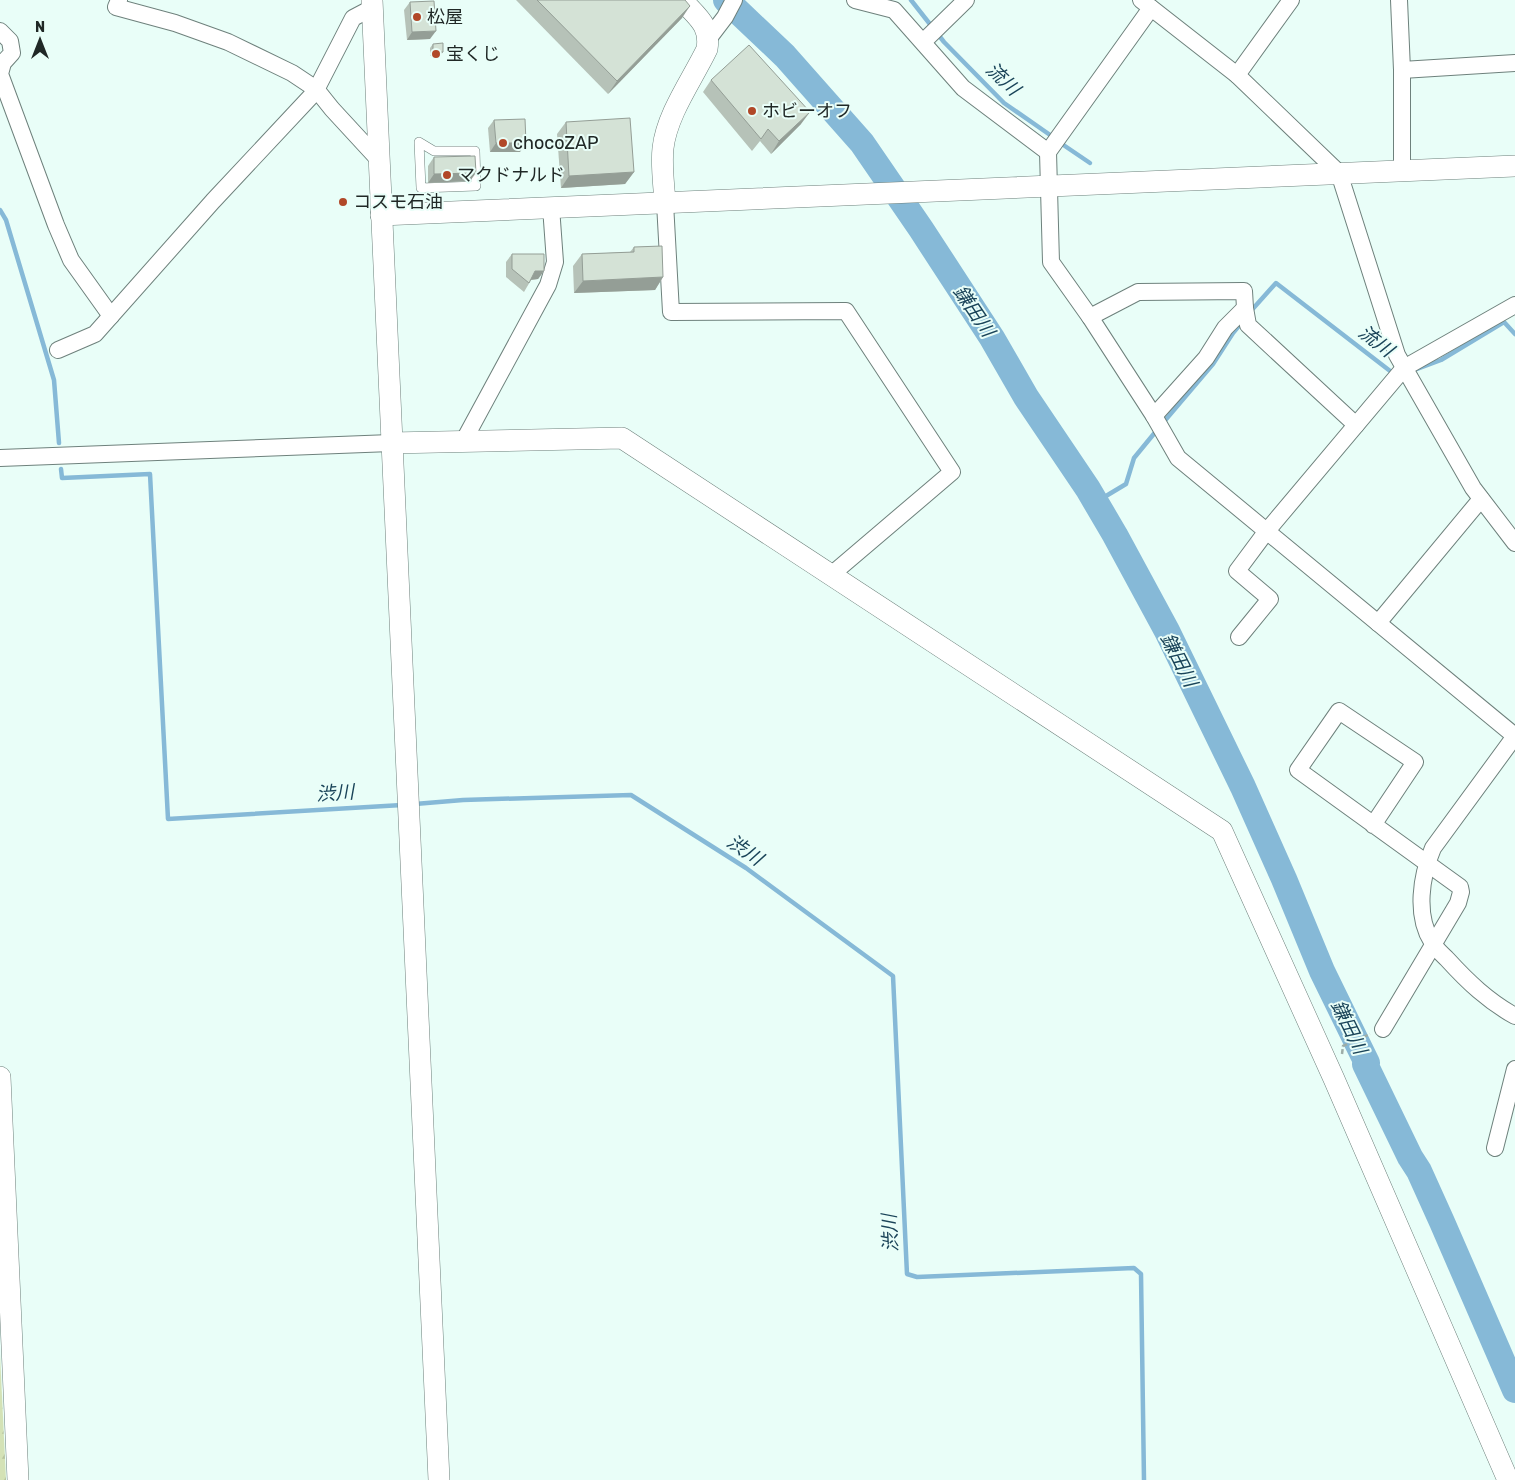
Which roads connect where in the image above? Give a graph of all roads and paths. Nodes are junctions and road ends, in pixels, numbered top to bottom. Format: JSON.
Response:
{"nodes":[{"id":1,"x":119,"y":0,"type":"edge"},
{"id":2,"x":682,"y":0,"type":"edge"},
{"id":3,"x":734,"y":0,"type":"edge"},
{"id":4,"x":856,"y":0,"type":"edge"},
{"id":5,"x":966,"y":0,"type":"edge"},
{"id":6,"x":1291,"y":0,"type":"edge"},
{"id":7,"x":1399,"y":0,"type":"edge"},
{"id":8,"x":372,"y":4,"type":"edge"},
{"id":9,"x":1146,"y":4,"type":"edge"},
{"id":10,"x":0,"y":30,"type":"edge"},
{"id":11,"x":709,"y":38,"type":"junction"},
{"id":12,"x":923,"y":42,"type":"junction"},
{"id":13,"x":1515,"y":63,"type":"edge"},
{"id":14,"x":1402,"y":70,"type":"junction"},
{"id":15,"x":1237,"y":75,"type":"junction"},
{"id":16,"x":316,"y":89,"type":"junction"},
{"id":17,"x":418,"y":142,"type":"joint"},
{"id":18,"x":1048,"y":152,"type":"junction"},
{"id":19,"x":379,"y":160,"type":"junction"},
{"id":20,"x":1515,"y":166,"type":"edge"},
{"id":21,"x":1402,"y":171,"type":"junction"},
{"id":22,"x":1339,"y":174,"type":"junction"},
{"id":23,"x":1049,"y":186,"type":"junction"},
{"id":24,"x":665,"y":203,"type":"junction"},
{"id":25,"x":550,"y":207,"type":"junction"},
{"id":26,"x":381,"y":215,"type":"junction"},
{"id":27,"x":1515,"y":305,"type":"edge"},
{"id":28,"x":1245,"y":308,"type":"junction"},
{"id":29,"x":111,"y":316,"type":"junction"},
{"id":30,"x":1090,"y":316,"type":"junction"},
{"id":31,"x":58,"y":350,"type":"dead end"},
{"id":32,"x":1404,"y":368,"type":"junction"},
{"id":33,"x":1154,"y":416,"type":"junction"},
{"id":34,"x":1356,"y":425,"type":"junction"},
{"id":35,"x":463,"y":442,"type":"junction"},
{"id":36,"x":391,"y":444,"type":"junction"},
{"id":37,"x":0,"y":458,"type":"edge"},
{"id":38,"x":1481,"y":499,"type":"junction"},
{"id":39,"x":1266,"y":532,"type":"junction"},
{"id":40,"x":1515,"y":543,"type":"edge"},
{"id":41,"x":831,"y":575,"type":"junction"},
{"id":42,"x":1378,"y":623,"type":"junction"},
{"id":43,"x":1239,"y":637,"type":"dead end"},
{"id":44,"x":1515,"y":736,"type":"edge"},
{"id":45,"x":1374,"y":825,"type":"junction"},
{"id":46,"x":1427,"y":863,"type":"junction"},
{"id":47,"x":1434,"y":944,"type":"junction"},
{"id":48,"x":1515,"y":1016,"type":"edge"},
{"id":49,"x":1383,"y":1029,"type":"joint"},
{"id":50,"x":1343,"y":1046,"type":"dead end"},
{"id":51,"x":1515,"y":1069,"type":"edge"},
{"id":52,"x":0,"y":1077,"type":"edge"},
{"id":53,"x":1495,"y":1148,"type":"dead end"},
{"id":54,"x":2,"y":1204,"type":"edge"},
{"id":55,"x":18,"y":1480,"type":"edge"},
{"id":56,"x":439,"y":1480,"type":"edge"},
{"id":57,"x":1508,"y":1480,"type":"edge"}],
"edges":[{"from":1,"to":16,"type":"street"},
{"from":2,"to":11,"type":"street"},
{"from":3,"to":11,"type":"street"},
{"from":4,"to":12,"type":"street"},
{"from":5,"to":12,"type":"street"},
{"from":6,"to":15,"type":"street"},
{"from":7,"to":14,"type":"street"},
{"from":8,"to":16,"type":"street"},
{"from":8,"to":19,"type":"street"},
{"from":9,"to":15,"type":"street"},
{"from":9,"to":18,"type":"street"},
{"from":10,"to":29,"type":"street"},
{"from":11,"to":24,"type":"street"},
{"from":12,"to":18,"type":"street"},
{"from":13,"to":14,"type":"street"},
{"from":14,"to":21,"type":"street"},
{"from":15,"to":22,"type":"street"},
{"from":16,"to":19,"type":"street"},
{"from":16,"to":29,"type":"street"},
{"from":17,"to":17,"type":"lane"},
{"from":18,"to":23,"type":"street"},
{"from":19,"to":26,"type":"street"},
{"from":20,"to":21,"type":"street"},
{"from":21,"to":22,"type":"street"},
{"from":22,"to":23,"type":"street"},
{"from":22,"to":32,"type":"street"},
{"from":23,"to":24,"type":"street"},
{"from":23,"to":30,"type":"street"},
{"from":24,"to":25,"type":"street"},
{"from":24,"to":41,"type":"street"},
{"from":25,"to":26,"type":"street"},
{"from":25,"to":35,"type":"street"},
{"from":26,"to":36,"type":"street"},
{"from":27,"to":32,"type":"street"},
{"from":28,"to":30,"type":"street"},
{"from":28,"to":33,"type":"street"},
{"from":28,"to":34,"type":"street"},
{"from":29,"to":31,"type":"street"},
{"from":30,"to":33,"type":"street"},
{"from":32,"to":34,"type":"street"},
{"from":32,"to":38,"type":"street"},
{"from":33,"to":39,"type":"street"},
{"from":34,"to":39,"type":"street"},
{"from":35,"to":36,"type":"street"},
{"from":35,"to":41,"type":"street"},
{"from":36,"to":37,"type":"street"},
{"from":36,"to":56,"type":"street"},
{"from":38,"to":40,"type":"street"},
{"from":38,"to":42,"type":"street"},
{"from":39,"to":42,"type":"street"},
{"from":39,"to":43,"type":"street"},
{"from":41,"to":57,"type":"street"},
{"from":42,"to":44,"type":"street"},
{"from":44,"to":46,"type":"street"},
{"from":45,"to":45,"type":"street"},
{"from":45,"to":46,"type":"street"},
{"from":46,"to":47,"type":"street"},
{"from":46,"to":47,"type":"street"},
{"from":47,"to":48,"type":"street"},
{"from":47,"to":49,"type":"street"},
{"from":49,"to":50,"type":"path"},
{"from":51,"to":53,"type":"street"},
{"from":52,"to":54,"type":"street"},
{"from":54,"to":55,"type":"street"}]}
